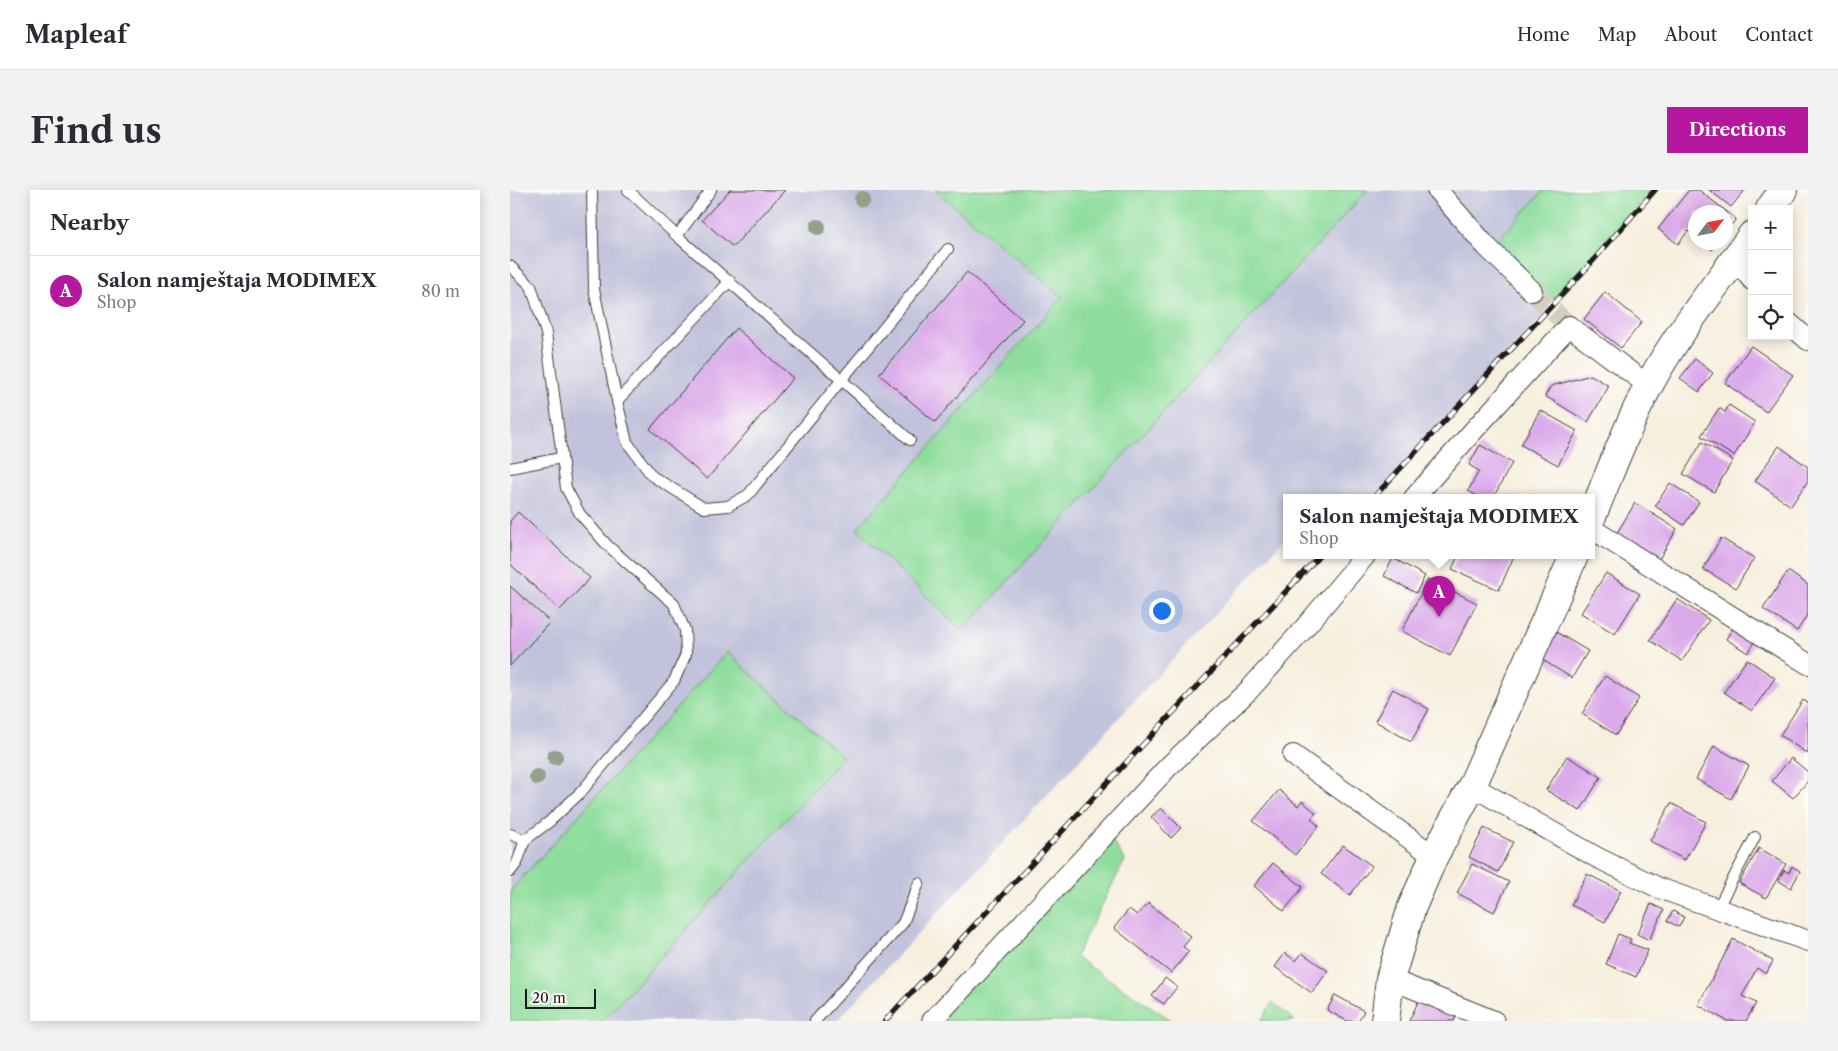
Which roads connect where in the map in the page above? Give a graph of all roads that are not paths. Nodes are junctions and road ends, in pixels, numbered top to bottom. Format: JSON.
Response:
{"nodes":[{"id":1,"x":592,"y":190,"type":"edge"},
{"id":2,"x":628,"y":190,"type":"edge"},
{"id":3,"x":711,"y":190,"type":"edge"},
{"id":4,"x":1437,"y":190,"type":"edge"},
{"id":5,"x":1783,"y":190,"type":"edge"},
{"id":6,"x":1773,"y":205,"type":"edge"},
{"id":7,"x":677,"y":236,"type":"junction"},
{"id":8,"x":1748,"y":240,"type":"edge"},
{"id":9,"x":948,"y":249,"type":"dead end"},
{"id":10,"x":1735,"y":258,"type":"junction"},
{"id":11,"x":510,"y":266,"type":"edge"},
{"id":12,"x":1748,"y":275,"type":"edge"},
{"id":13,"x":730,"y":281,"type":"junction"},
{"id":14,"x":1532,"y":291,"type":"tunnel mouth"},
{"id":15,"x":1793,"y":327,"type":"edge"},
{"id":16,"x":1808,"y":340,"type":"edge"},
{"id":17,"x":840,"y":380,"type":"junction"},
{"id":18,"x":1649,"y":386,"type":"junction"},
{"id":19,"x":617,"y":401,"type":"junction"},
{"id":20,"x":910,"y":440,"type":"dead end"},
{"id":21,"x":561,"y":458,"type":"junction"},
{"id":22,"x":510,"y":468,"type":"edge"},
{"id":23,"x":1418,"y":494,"type":"edge"},
{"id":24,"x":1595,"y":509,"type":"edge"},
{"id":25,"x":1595,"y":531,"type":"edge"},
{"id":26,"x":1363,"y":559,"type":"edge"},
{"id":27,"x":1573,"y":559,"type":"edge"},
{"id":28,"x":1808,"y":664,"type":"edge"},
{"id":29,"x":1293,"y":755,"type":"dead end"},
{"id":30,"x":1472,"y":786,"type":"junction"},
{"id":31,"x":510,"y":834,"type":"edge"},
{"id":32,"x":1755,"y":837,"type":"dead end"},
{"id":33,"x":525,"y":840,"type":"junction"},
{"id":34,"x":1434,"y":856,"type":"junction"},
{"id":35,"x":510,"y":872,"type":"edge"},
{"id":36,"x":919,"y":883,"type":"dead end"},
{"id":37,"x":1717,"y":910,"type":"junction"},
{"id":38,"x":1808,"y":941,"type":"edge"},
{"id":39,"x":1390,"y":978,"type":"junction"},
{"id":40,"x":815,"y":1021,"type":"edge"},
{"id":41,"x":932,"y":1021,"type":"edge"},
{"id":42,"x":1385,"y":1021,"type":"edge"},
{"id":43,"x":1494,"y":1021,"type":"edge"}],
"edges":[{"from":1,"to":19,"type":"lane"},
{"from":2,"to":7,"type":"lane"},
{"from":3,"to":7,"type":"lane"},
{"from":4,"to":14,"type":"street"},
{"from":5,"to":6,"type":"street"},
{"from":7,"to":13,"type":"lane"},
{"from":8,"to":10,"type":"street"},
{"from":9,"to":17,"type":"lane"},
{"from":10,"to":12,"type":"street"},
{"from":10,"to":18,"type":"street"},
{"from":11,"to":21,"type":"lane"},
{"from":13,"to":17,"type":"lane"},
{"from":13,"to":19,"type":"lane"},
{"from":15,"to":16,"type":"street"},
{"from":17,"to":19,"type":"lane"},
{"from":17,"to":20,"type":"lane"},
{"from":18,"to":23,"type":"street"},
{"from":18,"to":24,"type":"street"},
{"from":21,"to":22,"type":"lane"},
{"from":21,"to":33,"type":"lane"},
{"from":25,"to":28,"type":"street"},
{"from":26,"to":41,"type":"street"},
{"from":27,"to":30,"type":"street"},
{"from":29,"to":34,"type":"street"},
{"from":30,"to":34,"type":"street"},
{"from":30,"to":37,"type":"street"},
{"from":31,"to":33,"type":"lane"},
{"from":32,"to":37,"type":"lane"},
{"from":33,"to":35,"type":"lane"},
{"from":34,"to":39,"type":"street"},
{"from":36,"to":40,"type":"lane"},
{"from":37,"to":38,"type":"street"},
{"from":39,"to":42,"type":"street"},
{"from":39,"to":43,"type":"street"}]}
